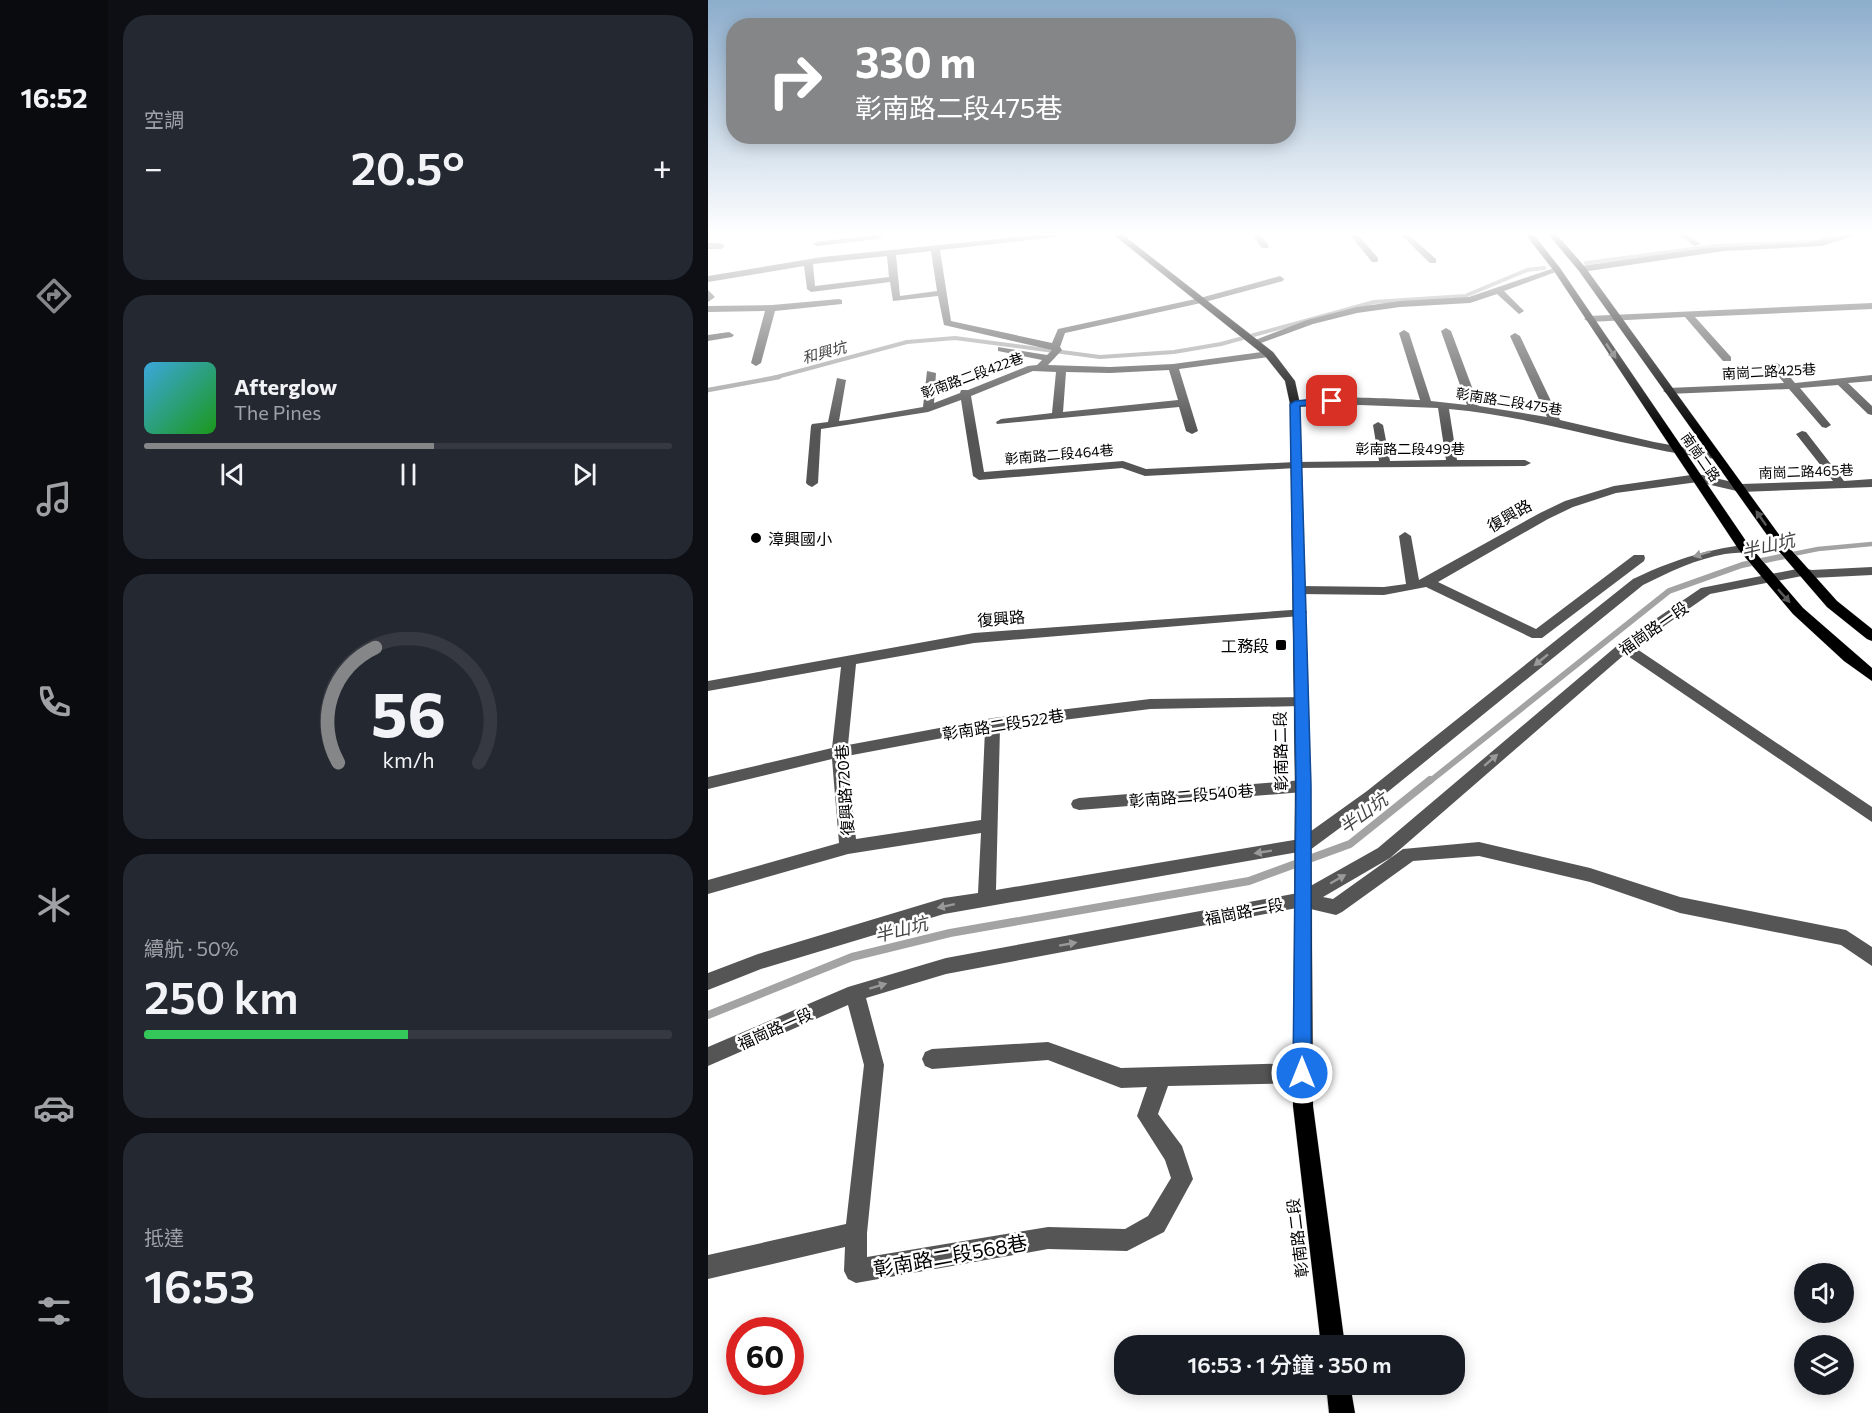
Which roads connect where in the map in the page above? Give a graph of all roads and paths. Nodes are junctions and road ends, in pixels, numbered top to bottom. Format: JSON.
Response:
{"nodes":[{"id":1,"x":945,"y":301,"type":"edge"},
{"id":2,"x":1197,"y":301,"type":"edge"},
{"id":3,"x":1202,"y":301,"type":"edge"},
{"id":4,"x":1454,"y":301,"type":"edge"},
{"id":5,"x":1509,"y":301,"type":"edge"},
{"id":6,"x":1577,"y":301,"type":"edge"},
{"id":7,"x":1604,"y":301,"type":"edge"},
{"id":8,"x":839,"y":302,"type":"dead end"},
{"id":9,"x":1872,"y":306,"type":"edge"},
{"id":10,"x":772,"y":308,"type":"junction"},
{"id":11,"x":708,"y":309,"type":"edge"},
{"id":12,"x":1519,"y":311,"type":"dead end"},
{"id":13,"x":1687,"y":314,"type":"junction"},
{"id":14,"x":1615,"y":317,"type":"junction"},
{"id":15,"x":1589,"y":319,"type":"junction"},
{"id":16,"x":1446,"y":332,"type":"dead end"},
{"id":17,"x":1404,"y":333,"type":"dead end"},
{"id":18,"x":729,"y":335,"type":"dead end"},
{"id":19,"x":1515,"y":336,"type":"dead end"},
{"id":20,"x":708,"y":338,"type":"edge"},
{"id":21,"x":1251,"y":338,"type":"junction"},
{"id":22,"x":1001,"y":349,"type":"dead end"},
{"id":23,"x":1054,"y":352,"type":"junction"},
{"id":24,"x":1269,"y":354,"type":"junction"},
{"id":25,"x":1727,"y":359,"type":"dead end"},
{"id":26,"x":756,"y":363,"type":"dead end"},
{"id":27,"x":1775,"y":366,"type":"dead end"},
{"id":28,"x":1173,"y":367,"type":"junction"},
{"id":29,"x":1040,"y":368,"type":"junction"},
{"id":30,"x":1061,"y":369,"type":"junction"},
{"id":31,"x":931,"y":373,"type":"dead end"},
{"id":32,"x":1872,"y":378,"type":"edge"},
{"id":33,"x":841,"y":380,"type":"dead end"},
{"id":34,"x":1841,"y":382,"type":"junction"},
{"id":35,"x":1792,"y":386,"type":"junction"},
{"id":36,"x":1668,"y":391,"type":"junction"},
{"id":37,"x":965,"y":392,"type":"junction"},
{"id":38,"x":1183,"y":403,"type":"junction"},
{"id":39,"x":1295,"y":404,"type":"junction"},
{"id":40,"x":1427,"y":405,"type":"junction"},
{"id":41,"x":1443,"y":406,"type":"junction"},
{"id":42,"x":1474,"y":408,"type":"junction"},
{"id":43,"x":928,"y":409,"type":"junction"},
{"id":44,"x":1872,"y":412,"type":"edge"},
{"id":45,"x":1058,"y":416,"type":"junction"},
{"id":46,"x":1001,"y":422,"type":"dead end"},
{"id":47,"x":1554,"y":422,"type":"junction"},
{"id":48,"x":833,"y":425,"type":"junction"},
{"id":49,"x":1378,"y":425,"type":"dead end"},
{"id":50,"x":1826,"y":425,"type":"dead end"},
{"id":51,"x":1192,"y":431,"type":"dead end"},
{"id":52,"x":1802,"y":434,"type":"dead end"},
{"id":53,"x":1678,"y":452,"type":"junction"},
{"id":54,"x":1715,"y":456,"type":"junction"},
{"id":55,"x":1385,"y":463,"type":"junction"},
{"id":56,"x":1452,"y":463,"type":"junction"},
{"id":57,"x":1525,"y":463,"type":"dead end"},
{"id":58,"x":1296,"y":465,"type":"junction"},
{"id":59,"x":1698,"y":478,"type":"junction"},
{"id":60,"x":812,"y":483,"type":"dead end"},
{"id":61,"x":1872,"y":483,"type":"edge"},
{"id":62,"x":1841,"y":484,"type":"junction"},
{"id":63,"x":1741,"y":488,"type":"junction"},
{"id":64,"x":1405,"y":536,"type":"dead end"},
{"id":65,"x":1781,"y":546,"type":"junction"},
{"id":66,"x":1743,"y":547,"type":"junction"},
{"id":67,"x":1639,"y":558,"type":"dead end"},
{"id":68,"x":1872,"y":571,"type":"edge"},
{"id":69,"x":1802,"y":572,"type":"junction"},
{"id":70,"x":1768,"y":578,"type":"junction"},
{"id":71,"x":1427,"y":582,"type":"junction"},
{"id":72,"x":1413,"y":587,"type":"junction"},
{"id":73,"x":1299,"y":590,"type":"junction"},
{"id":74,"x":1300,"y":612,"type":"junction"},
{"id":75,"x":1872,"y":636,"type":"edge"},
{"id":76,"x":1624,"y":647,"type":"junction"},
{"id":77,"x":849,"y":660,"type":"junction"},
{"id":78,"x":1872,"y":676,"type":"edge"},
{"id":79,"x":708,"y":686,"type":"edge"},
{"id":80,"x":1302,"y":701,"type":"junction"},
{"id":81,"x":993,"y":723,"type":"junction"},
{"id":82,"x":839,"y":752,"type":"junction"},
{"id":83,"x":708,"y":783,"type":"edge"},
{"id":84,"x":1304,"y":786,"type":"junction"},
{"id":85,"x":1079,"y":804,"type":"dead end"},
{"id":86,"x":1872,"y":816,"type":"edge"},
{"id":87,"x":990,"y":825,"type":"junction"},
{"id":88,"x":848,"y":847,"type":"junction"},
{"id":89,"x":1304,"y":861,"type":"junction"},
{"id":90,"x":708,"y":887,"type":"edge"},
{"id":91,"x":987,"y":899,"type":"junction"},
{"id":92,"x":1302,"y":900,"type":"junction"},
{"id":93,"x":1872,"y":958,"type":"edge"},
{"id":94,"x":708,"y":982,"type":"edge"},
{"id":95,"x":855,"y":993,"type":"junction"},
{"id":96,"x":708,"y":1057,"type":"edge"},
{"id":97,"x":932,"y":1059,"type":"dead end"},
{"id":98,"x":1302,"y":1073,"type":"junction"},
{"id":99,"x":1161,"y":1077,"type":"junction"},
{"id":100,"x":856,"y":1233,"type":"junction"},
{"id":101,"x":708,"y":1267,"type":"edge"},
{"id":102,"x":1332,"y":1335,"type":"edge"},
{"id":103,"x":1340,"y":1395,"type":"edge"},
{"id":104,"x":1342,"y":1413,"type":"edge"}],
"edges":[{"from":1,"to":23,"type":"street"},
{"from":2,"to":23,"type":"street"},
{"from":3,"to":21,"type":"main road","name":"彰南路二段"},
{"from":4,"to":21,"type":"street"},
{"from":5,"to":12,"type":"street"},
{"from":6,"to":15,"type":"main road","name":"南崗二路"},
{"from":7,"to":14,"type":"main road","name":"南崗二路"},
{"from":8,"to":10,"type":"street"},
{"from":9,"to":13,"type":"street"},
{"from":10,"to":11,"type":"street"},
{"from":10,"to":26,"type":"street"},
{"from":13,"to":14,"type":"street"},
{"from":13,"to":25,"type":"street"},
{"from":14,"to":15,"type":"street"},
{"from":14,"to":36,"type":"main road","name":"南崗二路"},
{"from":15,"to":53,"type":"main road","name":"南崗二路","one_way":true},
{"from":16,"to":42,"type":"street"},
{"from":17,"to":40,"type":"street"},
{"from":18,"to":20,"type":"street"},
{"from":19,"to":47,"type":"street"},
{"from":21,"to":24,"type":"main road","name":"彰南路二段"},
{"from":22,"to":23,"type":"street"},
{"from":23,"to":29,"type":"street"},
{"from":24,"to":28,"type":"street","name":"彰南路二段422巷"},
{"from":24,"to":39,"type":"main road","name":"彰南路二段"},
{"from":27,"to":35,"type":"street"},
{"from":28,"to":30,"type":"street","name":"彰南路二段422巷"},
{"from":28,"to":38,"type":"street"},
{"from":29,"to":30,"type":"street","name":"彰南路二段422巷"},
{"from":29,"to":37,"type":"street","name":"彰南路二段422巷"},
{"from":30,"to":45,"type":"street"},
{"from":31,"to":43,"type":"street"},
{"from":32,"to":34,"type":"street","name":"南崗二路425巷"},
{"from":33,"to":48,"type":"street"},
{"from":34,"to":35,"type":"street","name":"南崗二路425巷"},
{"from":34,"to":44,"type":"street"},
{"from":35,"to":36,"type":"street","name":"南崗二路425巷"},
{"from":35,"to":50,"type":"street"},
{"from":36,"to":54,"type":"main road","name":"南崗二路"},
{"from":37,"to":43,"type":"street","name":"彰南路二段422巷"},
{"from":37,"to":58,"type":"street","name":"彰南路二段464巷"},
{"from":38,"to":45,"type":"street"},
{"from":38,"to":51,"type":"street"},
{"from":39,"to":40,"type":"street","name":"彰南路二段475巷"},
{"from":39,"to":58,"type":"main road","name":"彰南路二段"},
{"from":40,"to":41,"type":"street","name":"彰南路二段475巷"},
{"from":41,"to":42,"type":"street","name":"彰南路二段475巷"},
{"from":41,"to":56,"type":"street"},
{"from":42,"to":47,"type":"street","name":"彰南路二段475巷"},
{"from":43,"to":48,"type":"street","name":"彰南路二段422巷"},
{"from":45,"to":46,"type":"street"},
{"from":47,"to":53,"type":"street","name":"彰南路二段475巷"},
{"from":48,"to":60,"type":"street","name":"彰南路二段422巷"},
{"from":49,"to":55,"type":"street"},
{"from":52,"to":62,"type":"street"},
{"from":53,"to":54,"type":"street","name":"彰南路二段475巷"},
{"from":53,"to":59,"type":"main road","name":"南崗二路"},
{"from":54,"to":63,"type":"main road","name":"南崗二路"},
{"from":55,"to":56,"type":"street","name":"彰南路二段499巷"},
{"from":55,"to":58,"type":"street","name":"彰南路二段499巷"},
{"from":56,"to":57,"type":"street","name":"彰南路二段499巷"},
{"from":58,"to":73,"type":"main road","name":"彰南路二段"},
{"from":59,"to":63,"type":"street","name":"復興路"},
{"from":59,"to":66,"type":"main road","name":"南崗二路"},
{"from":59,"to":71,"type":"street","name":"復興路"},
{"from":61,"to":62,"type":"street","name":"南崗二路465巷"},
{"from":62,"to":63,"type":"street","name":"南崗二路465巷"},
{"from":65,"to":63,"type":"main road","name":"南崗二路","one_way":true},
{"from":64,"to":72,"type":"street"},
{"from":65,"to":66,"type":"street"},
{"from":65,"to":69,"type":"main road","name":"南崗二路"},
{"from":66,"to":70,"type":"main road","name":"南崗二路"},
{"from":66,"to":89,"type":"street","one_way":true},
{"from":67,"to":71,"type":"street"},
{"from":68,"to":69,"type":"street","name":"福崗路一段"},
{"from":69,"to":70,"type":"street","name":"福崗路一段"},
{"from":69,"to":75,"type":"main road","name":"南崗二路"},
{"from":70,"to":76,"type":"street","name":"福崗路一段"},
{"from":70,"to":78,"type":"main road","name":"南崗二路","one_way":true},
{"from":71,"to":72,"type":"street","name":"復興路"},
{"from":72,"to":73,"type":"street","name":"復興路"},
{"from":73,"to":74,"type":"main road","name":"彰南路二段"},
{"from":74,"to":77,"type":"street","name":"復興路"},
{"from":74,"to":80,"type":"main road","name":"彰南路二段"},
{"from":76,"to":86,"type":"street"},
{"from":92,"to":76,"type":"street","name":"福崗路一段","one_way":true},
{"from":77,"to":79,"type":"street","name":"復興路"},
{"from":77,"to":82,"type":"street","name":"復興路720巷"},
{"from":80,"to":81,"type":"street","name":"彰南路二段522巷"},
{"from":80,"to":84,"type":"main road","name":"彰南路二段"},
{"from":81,"to":82,"type":"street","name":"彰南路二段522巷"},
{"from":81,"to":87,"type":"street"},
{"from":82,"to":83,"type":"street","name":"彰南路二段522巷"},
{"from":82,"to":88,"type":"street","name":"復興路720巷"},
{"from":84,"to":85,"type":"street","name":"彰南路二段540巷"},
{"from":84,"to":89,"type":"main road","name":"彰南路二段"},
{"from":87,"to":88,"type":"street"},
{"from":87,"to":91,"type":"street"},
{"from":88,"to":90,"type":"street","name":"復興路720巷"},
{"from":89,"to":91,"type":"street","one_way":true},
{"from":89,"to":92,"type":"main road","name":"彰南路二段"},
{"from":91,"to":94,"type":"street","one_way":true},
{"from":92,"to":93,"type":"street"},
{"from":95,"to":92,"type":"street","name":"福崗路一段","one_way":true},
{"from":92,"to":98,"type":"main road","name":"彰南路二段"},
{"from":95,"to":96,"type":"street","name":"福崗路一段"},
{"from":95,"to":100,"type":"street","name":"彰南路二段568巷"},
{"from":97,"to":99,"type":"street"},
{"from":98,"to":99,"type":"street"},
{"from":98,"to":102,"type":"main road","name":"彰南路二段"},
{"from":99,"to":100,"type":"street","name":"彰南路二段568巷"},
{"from":100,"to":101,"type":"street"},
{"from":103,"to":104,"type":"main road"}]}
